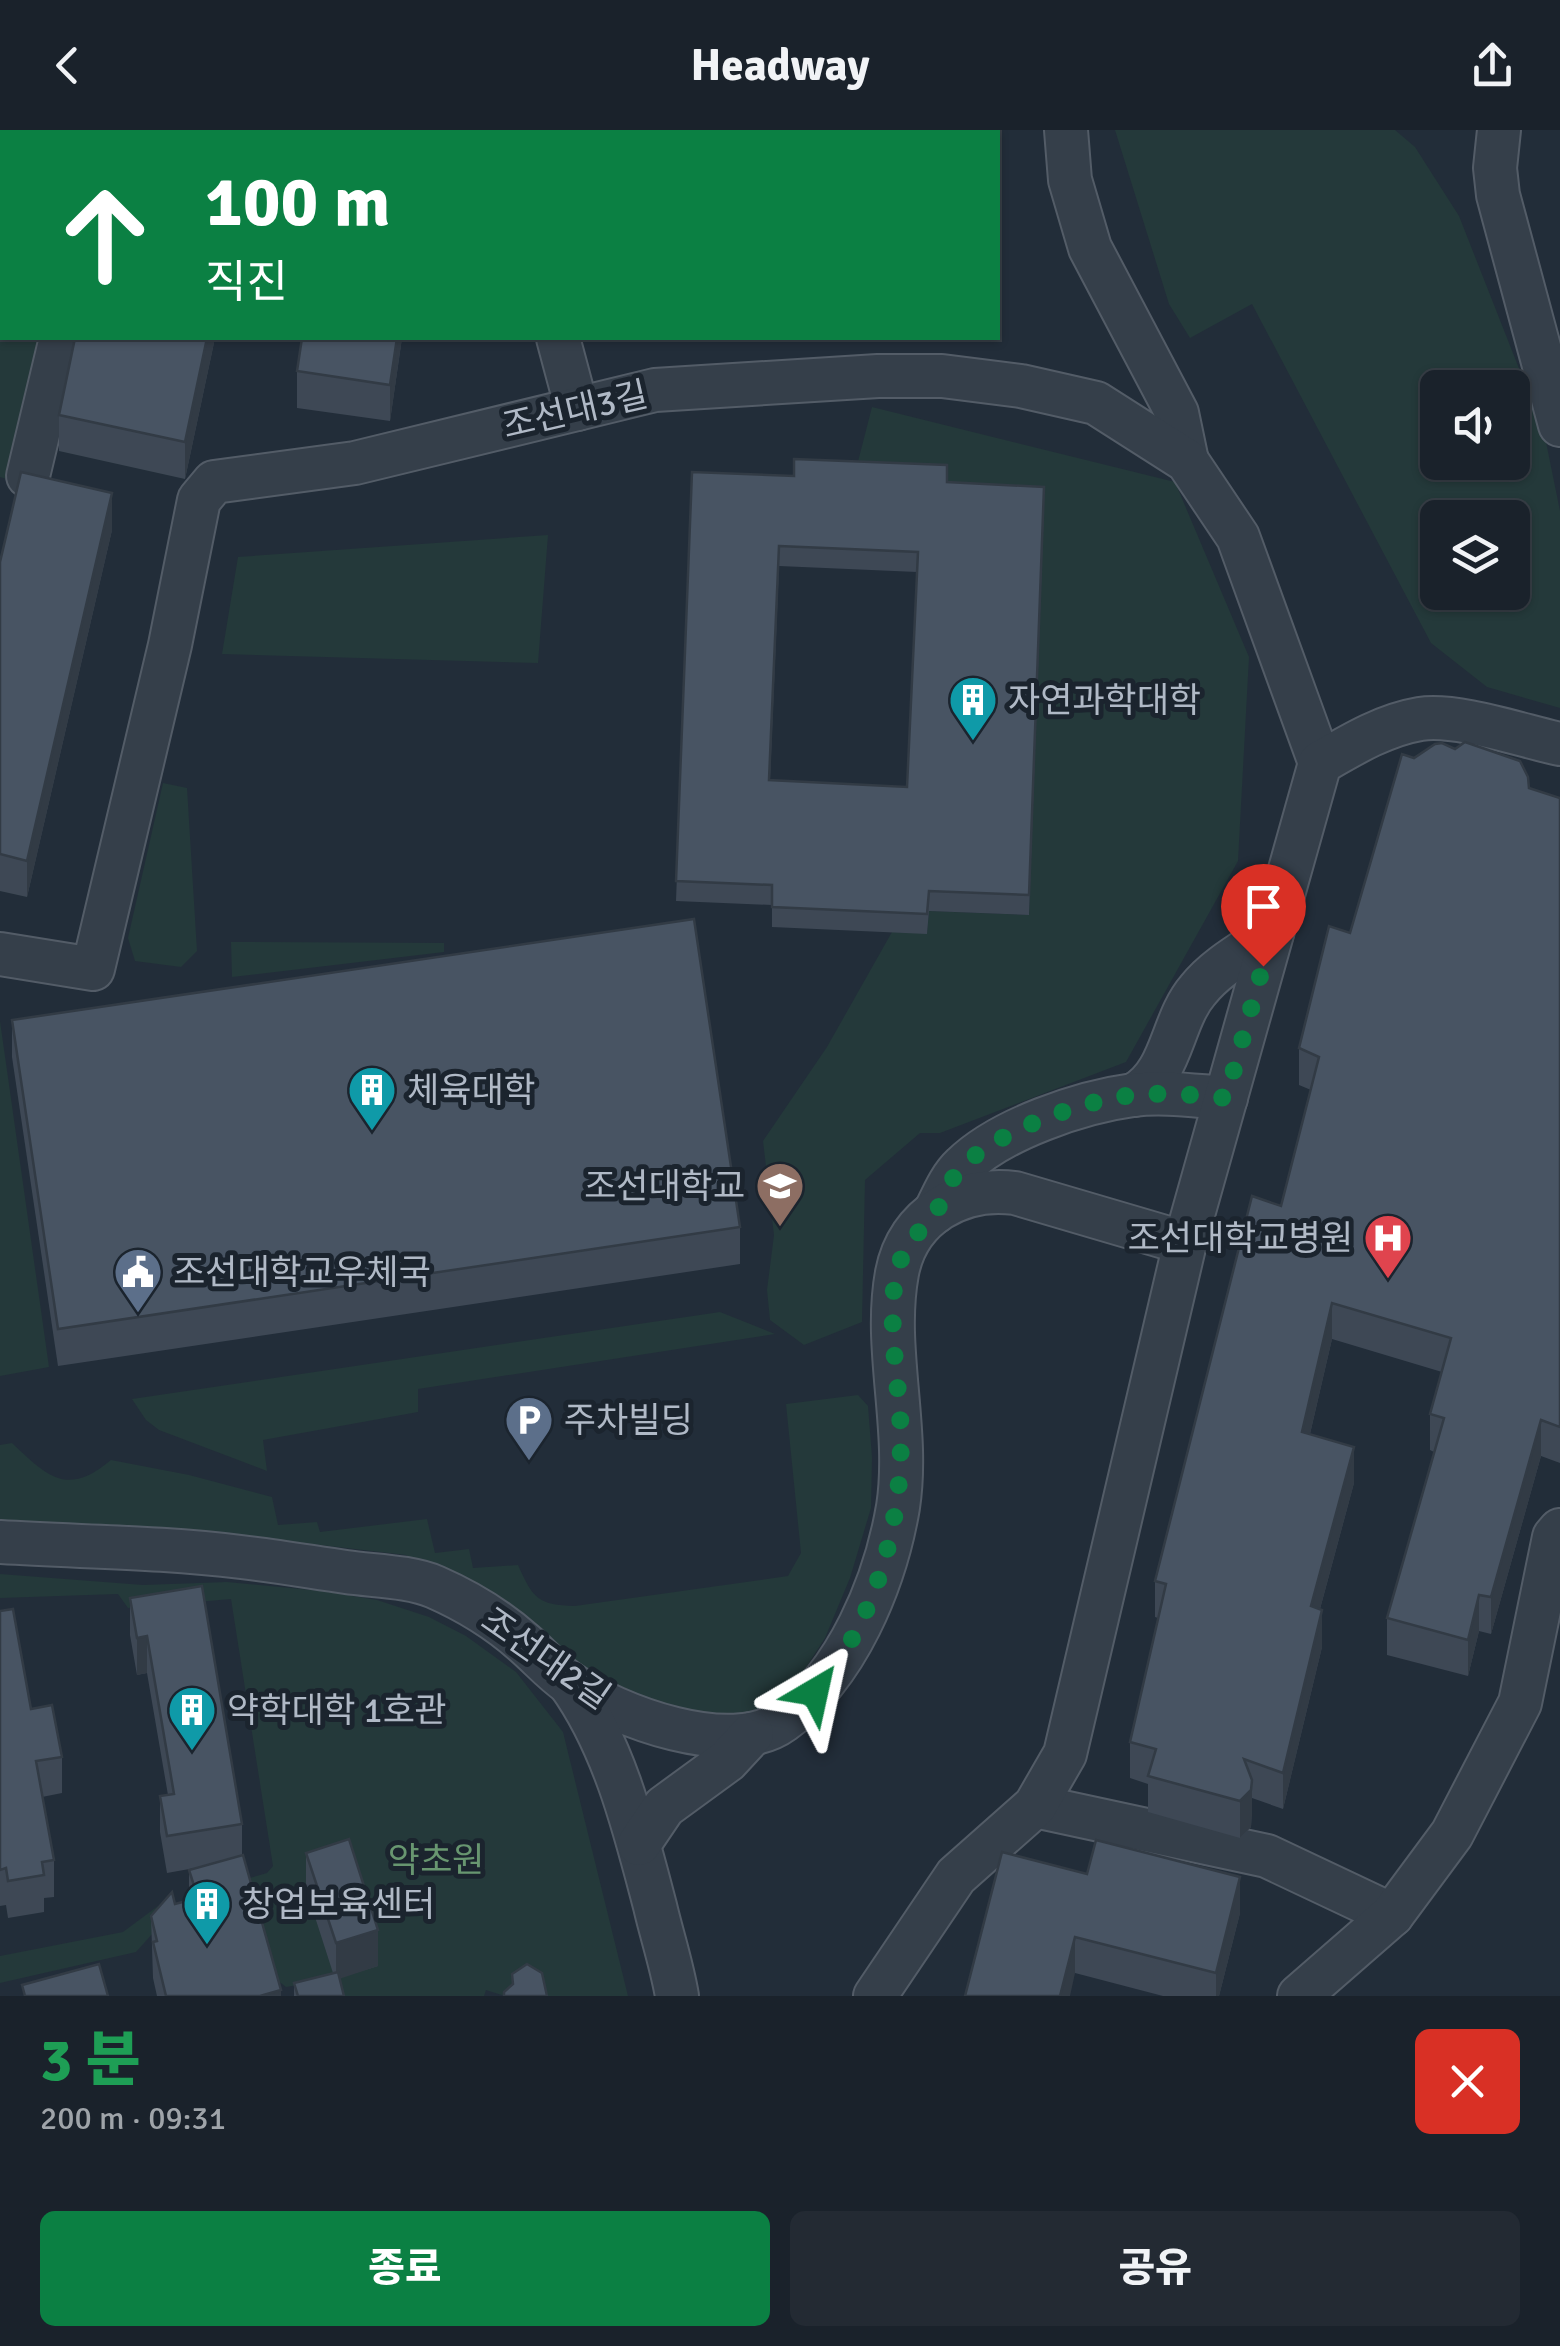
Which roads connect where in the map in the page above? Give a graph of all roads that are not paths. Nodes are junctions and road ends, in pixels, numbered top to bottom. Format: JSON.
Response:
{"nodes":[{"id":1,"x":1066,"y":130,"type":"edge"},
{"id":2,"x":1499,"y":130,"type":"edge"},
{"id":3,"x":61,"y":340,"type":"edge"},
{"id":4,"x":559,"y":340,"type":"edge"},
{"id":5,"x":577,"y":409,"type":"junction"},
{"id":6,"x":1560,"y":424,"type":"edge"},
{"id":7,"x":1187,"y":461,"type":"junction"},
{"id":8,"x":28,"y":476,"type":"edge"},
{"id":9,"x":1560,"y":744,"type":"edge"},
{"id":10,"x":1320,"y":763,"type":"junction"},
{"id":11,"x":1272,"y":933,"type":"junction"},
{"id":12,"x":0,"y":954,"type":"edge"},
{"id":13,"x":1134,"y":1095,"type":"junction"},
{"id":14,"x":1226,"y":1098,"type":"junction"},
{"id":15,"x":935,"y":1212,"type":"junction"},
{"id":16,"x":1185,"y":1243,"type":"junction"},
{"id":17,"x":1560,"y":1530,"type":"edge"},
{"id":18,"x":0,"y":1542,"type":"edge"},
{"id":19,"x":568,"y":1683,"type":"junction"},
{"id":20,"x":752,"y":1734,"type":"junction"},
{"id":21,"x":1035,"y":1806,"type":"junction"},
{"id":22,"x":639,"y":1844,"type":"junction"},
{"id":23,"x":1392,"y":1916,"type":"junction"},
{"id":24,"x":677,"y":1996,"type":"edge"},
{"id":25,"x":875,"y":1996,"type":"edge"},
{"id":26,"x":1299,"y":1996,"type":"edge"}],
"edges":[{"from":1,"to":7,"type":"street"},
{"from":2,"to":6,"type":"street"},
{"from":3,"to":8,"type":"street"},
{"from":4,"to":5,"type":"street"},
{"from":5,"to":7,"type":"street","name":"조선대3길"},
{"from":5,"to":12,"type":"street","name":"조선대3길"},
{"from":7,"to":10,"type":"street","name":"조선대3길"},
{"from":9,"to":10,"type":"street"},
{"from":10,"to":11,"type":"street"},
{"from":11,"to":13,"type":"street"},
{"from":11,"to":14,"type":"street"},
{"from":13,"to":14,"type":"street","name":"조선대2길"},
{"from":13,"to":15,"type":"street","name":"조선대2길"},
{"from":14,"to":16,"type":"street"},
{"from":15,"to":16,"type":"street"},
{"from":15,"to":20,"type":"street","name":"조선대2길"},
{"from":16,"to":21,"type":"street"},
{"from":17,"to":23,"type":"street"},
{"from":18,"to":19,"type":"street","name":"조선대2길"},
{"from":19,"to":20,"type":"street","name":"조선대2길"},
{"from":19,"to":22,"type":"street"},
{"from":20,"to":22,"type":"street"},
{"from":21,"to":23,"type":"street"},
{"from":21,"to":25,"type":"street"},
{"from":22,"to":24,"type":"street"},
{"from":23,"to":26,"type":"street"}]}
